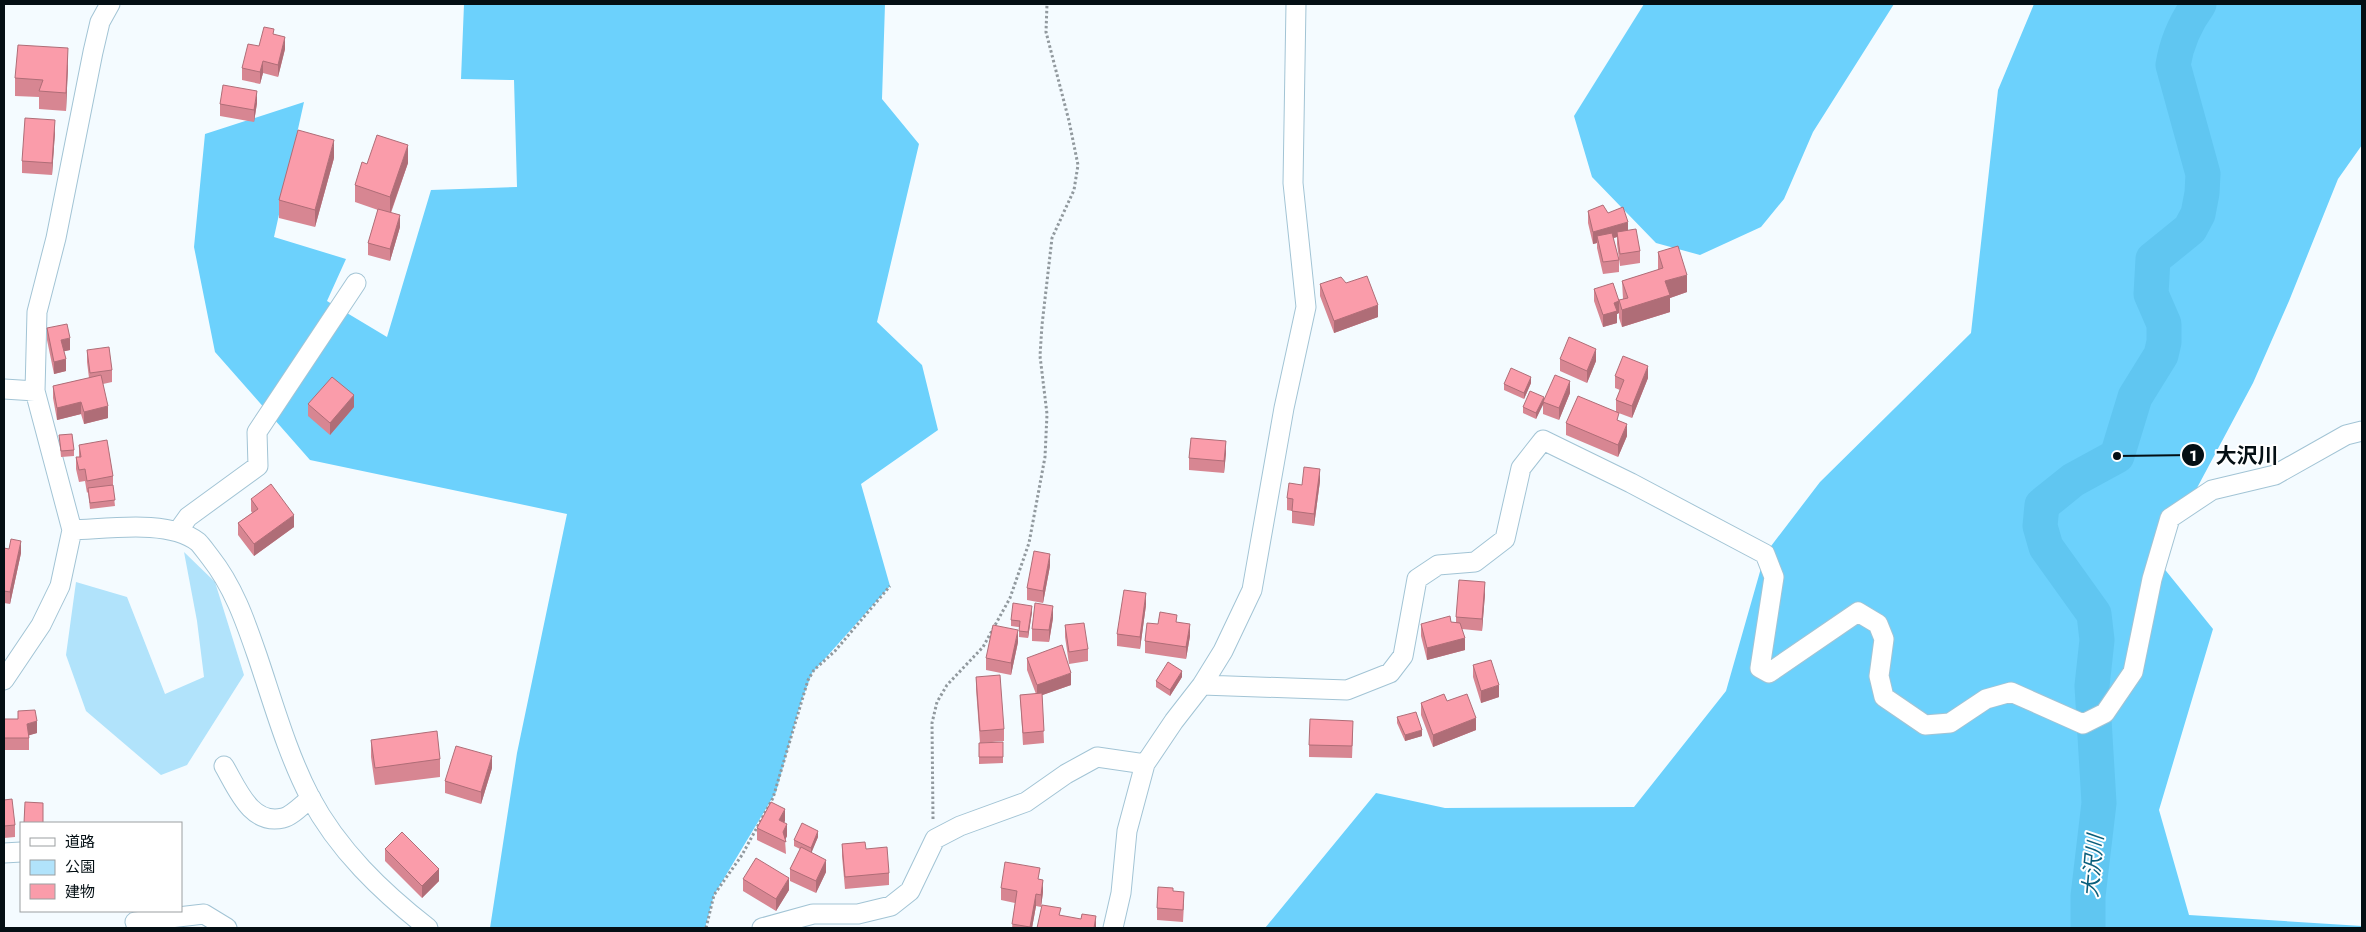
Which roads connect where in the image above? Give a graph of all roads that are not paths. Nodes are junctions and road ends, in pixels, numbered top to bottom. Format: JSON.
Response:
{"nodes":[{"id":1,"x":110,"y":4,"type":"edge"},
{"id":2,"x":1296,"y":4,"type":"edge"},
{"id":3,"x":356,"y":284,"type":"dead end"},
{"id":4,"x":4,"y":389,"type":"edge"},
{"id":5,"x":35,"y":391,"type":"junction"},
{"id":6,"x":2362,"y":431,"type":"edge"},
{"id":7,"x":72,"y":530,"type":"junction"},
{"id":8,"x":178,"y":531,"type":"junction"},
{"id":9,"x":4,"y":680,"type":"edge"},
{"id":10,"x":1202,"y":685,"type":"junction"},
{"id":11,"x":1145,"y":764,"type":"junction"},
{"id":12,"x":224,"y":766,"type":"dead end"},
{"id":13,"x":311,"y":798,"type":"junction"},
{"id":14,"x":20,"y":852,"type":"edge"},
{"id":15,"x":4,"y":853,"type":"edge"},
{"id":16,"x":135,"y":922,"type":"dead end"},
{"id":17,"x":227,"y":928,"type":"edge"},
{"id":18,"x":428,"y":928,"type":"edge"},
{"id":19,"x":762,"y":928,"type":"edge"},
{"id":20,"x":1113,"y":928,"type":"edge"}],
"edges":[{"from":1,"to":5,"type":"street"},
{"from":2,"to":10,"type":"street"},
{"from":3,"to":8,"type":"street"},
{"from":4,"to":5,"type":"street"},
{"from":5,"to":7,"type":"street"},
{"from":6,"to":10,"type":"street"},
{"from":7,"to":8,"type":"street"},
{"from":7,"to":9,"type":"street"},
{"from":8,"to":13,"type":"street"},
{"from":10,"to":11,"type":"street"},
{"from":11,"to":19,"type":"street"},
{"from":11,"to":20,"type":"street"},
{"from":12,"to":13,"type":"street"},
{"from":13,"to":18,"type":"street"},
{"from":14,"to":15,"type":"street"},
{"from":16,"to":17,"type":"street"}]}
